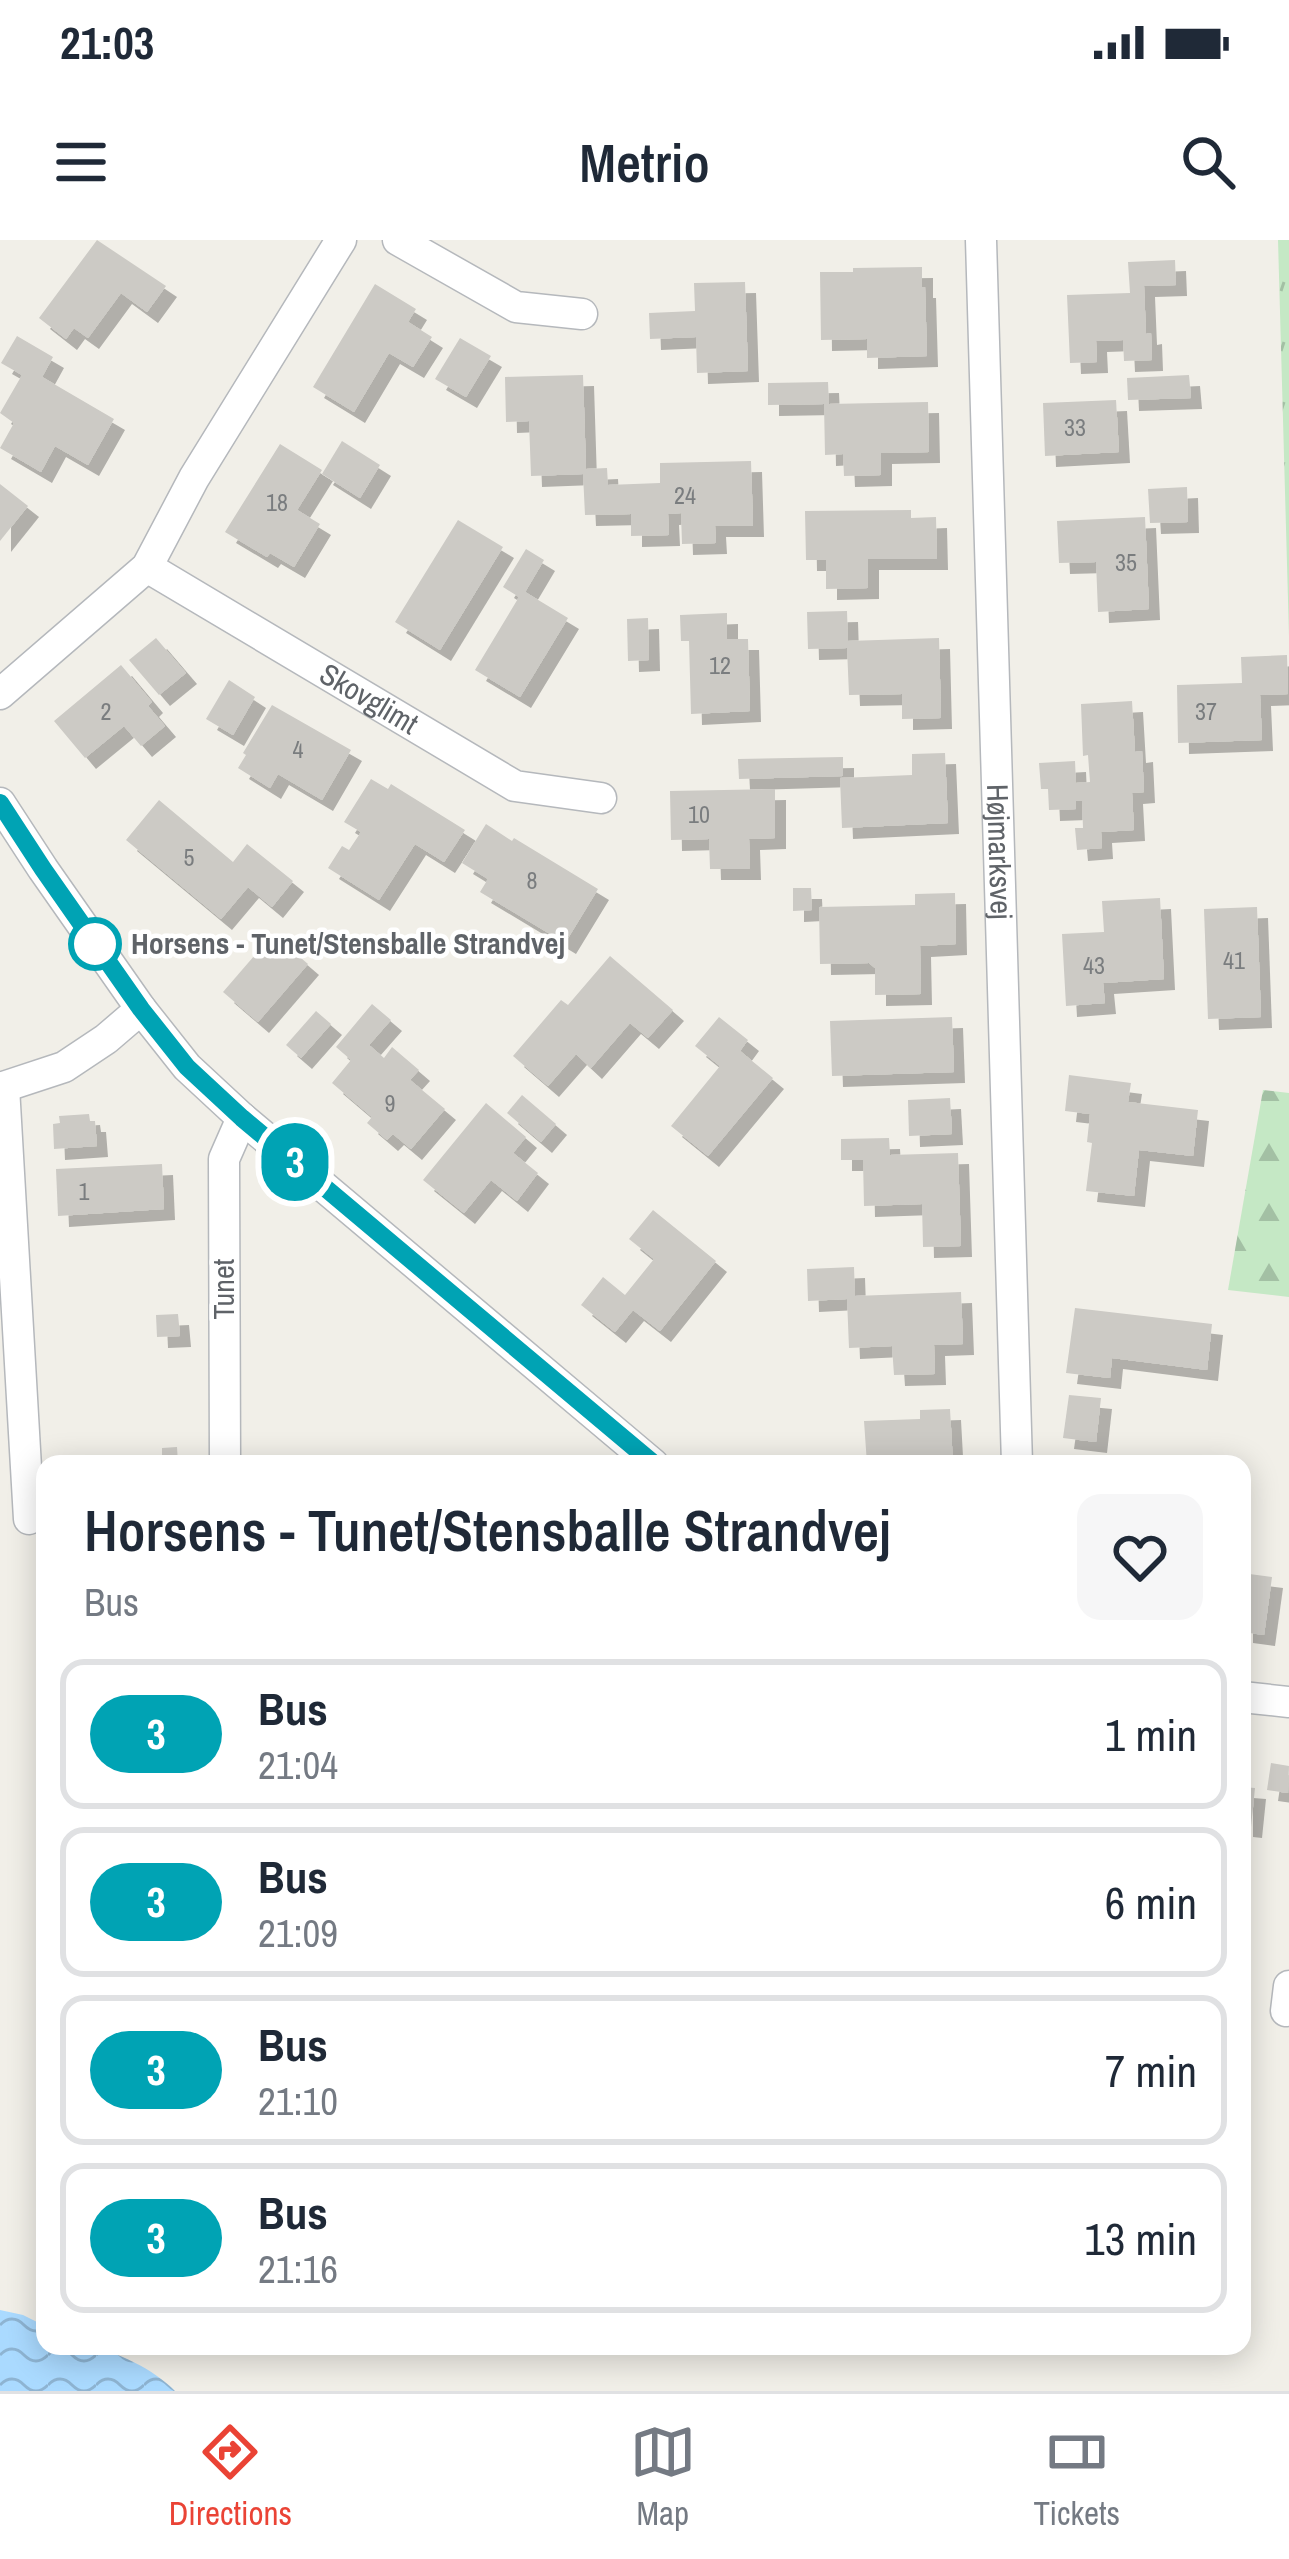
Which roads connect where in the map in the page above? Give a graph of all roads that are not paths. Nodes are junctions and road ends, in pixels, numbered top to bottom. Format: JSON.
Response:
{"nodes":[{"id":1,"x":341,"y":240,"type":"edge"},
{"id":2,"x":398,"y":240,"type":"edge"},
{"id":3,"x":981,"y":240,"type":"edge"},
{"id":4,"x":582,"y":314,"type":"dead end"},
{"id":5,"x":147,"y":567,"type":"junction"},
{"id":6,"x":0,"y":694,"type":"edge"},
{"id":7,"x":602,"y":799,"type":"dead end"},
{"id":8,"x":0,"y":803,"type":"edge"},
{"id":9,"x":141,"y":1009,"type":"junction"},
{"id":10,"x":2,"y":1088,"type":"edge"},
{"id":11,"x":242,"y":1118,"type":"junction"},
{"id":12,"x":225,"y":1455,"type":"edge"},
{"id":13,"x":642,"y":1455,"type":"edge"},
{"id":14,"x":1017,"y":1455,"type":"edge"},
{"id":15,"x":29,"y":1520,"type":"dead end"},
{"id":16,"x":1251,"y":1698,"type":"edge"},
{"id":17,"x":1289,"y":1702,"type":"edge"}],
"edges":[{"from":1,"to":5,"type":"street"},
{"from":2,"to":4,"type":"street"},
{"from":3,"to":14,"type":"street","name":"Højmarksvej"},
{"from":5,"to":6,"type":"street"},
{"from":5,"to":7,"type":"street","name":"Skovglimt"},
{"from":8,"to":9,"type":"street"},
{"from":9,"to":10,"type":"street"},
{"from":9,"to":11,"type":"street"},
{"from":10,"to":15,"type":"street"},
{"from":11,"to":12,"type":"street","name":"Tunet"},
{"from":11,"to":13,"type":"street"},
{"from":16,"to":17,"type":"street"}]}
